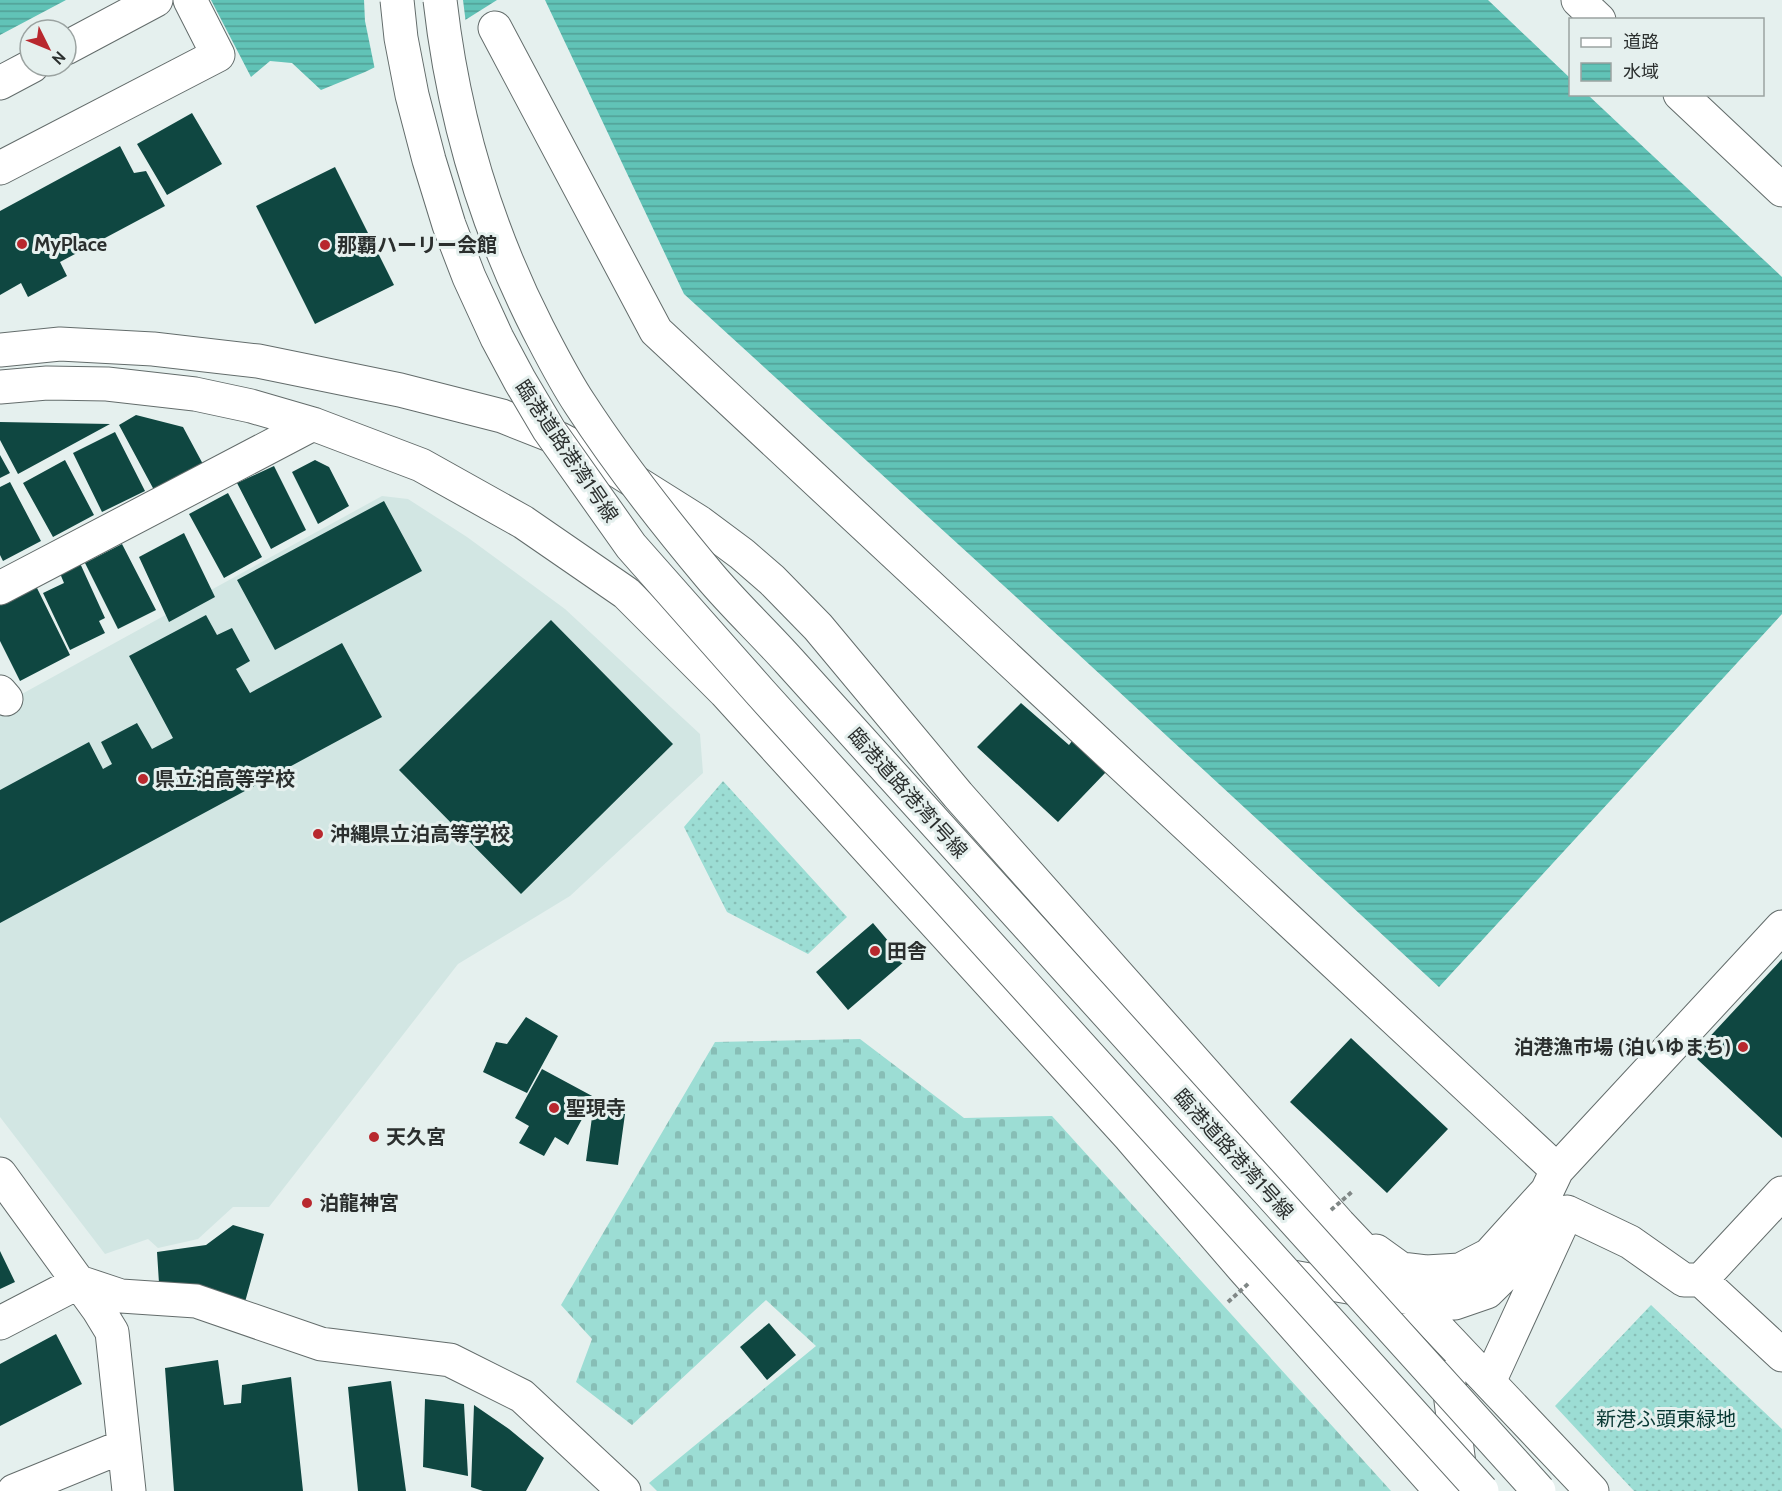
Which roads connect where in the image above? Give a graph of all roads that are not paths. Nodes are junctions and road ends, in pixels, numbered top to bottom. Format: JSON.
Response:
{"nodes":[{"id":1,"x":156,"y":0,"type":"edge"},
{"id":2,"x":190,"y":0,"type":"edge"},
{"id":3,"x":397,"y":0,"type":"edge"},
{"id":4,"x":440,"y":0,"type":"edge"},
{"id":5,"x":495,"y":28,"type":"dead end"},
{"id":6,"x":78,"y":42,"type":"edge"},
{"id":7,"x":18,"y":73,"type":"edge"},
{"id":8,"x":0,"y":83,"type":"edge"},
{"id":9,"x":1682,"y":96,"type":"edge"},
{"id":10,"x":0,"y":168,"type":"edge"},
{"id":11,"x":1782,"y":190,"type":"edge"},
{"id":12,"x":0,"y":350,"type":"edge"},
{"id":13,"x":0,"y":387,"type":"edge"},
{"id":14,"x":313,"y":424,"type":"junction"},
{"id":15,"x":0,"y":588,"type":"edge"},
{"id":16,"x":1782,"y":927,"type":"edge"},
{"id":17,"x":1557,"y":1170,"type":"junction"},
{"id":18,"x":0,"y":1174,"type":"edge"},
{"id":19,"x":1782,"y":1193,"type":"edge"},
{"id":20,"x":1567,"y":1212,"type":"junction"},
{"id":21,"x":1339,"y":1224,"type":"junction"},
{"id":22,"x":1489,"y":1255,"type":"junction"},
{"id":23,"x":1243,"y":1268,"type":"junction"},
{"id":24,"x":1701,"y":1280,"type":"junction"},
{"id":25,"x":79,"y":1282,"type":"junction"},
{"id":26,"x":1410,"y":1298,"type":"junction"},
{"id":27,"x":1455,"y":1303,"type":"junction"},
{"id":28,"x":0,"y":1323,"type":"edge"},
{"id":29,"x":1443,"y":1334,"type":"junction"},
{"id":30,"x":1782,"y":1356,"type":"edge"},
{"id":31,"x":1489,"y":1382,"type":"junction"},
{"id":32,"x":124,"y":1446,"type":"junction"},
{"id":33,"x":14,"y":1491,"type":"edge"},
{"id":34,"x":129,"y":1491,"type":"edge"},
{"id":35,"x":624,"y":1491,"type":"edge"},
{"id":36,"x":1441,"y":1491,"type":"edge"},
{"id":37,"x":1462,"y":1491,"type":"edge"},
{"id":38,"x":1482,"y":1491,"type":"edge"},
{"id":39,"x":1539,"y":1491,"type":"edge"},
{"id":40,"x":1592,"y":1491,"type":"edge"}],
"edges":[{"from":1,"to":6,"type":"street"},
{"from":2,"to":10,"type":"street"},
{"from":3,"to":38,"type":"street","name":"臨港道路港湾1号線","bridge":true},
{"from":4,"to":39,"type":"street","name":"臨港道路港湾1号線","bridge":true},
{"from":5,"to":17,"type":"street"},
{"from":7,"to":8,"type":"street"},
{"from":9,"to":11,"type":"street"},
{"from":12,"to":21,"type":"street"},
{"from":13,"to":14,"type":"street"},
{"from":14,"to":15,"type":"street"},
{"from":14,"to":23,"type":"street"},
{"from":16,"to":17,"type":"street"},
{"from":17,"to":22,"type":"street"},
{"from":18,"to":25,"type":"street"},
{"from":19,"to":24,"type":"street"},
{"from":20,"to":24,"type":"street"},
{"from":20,"to":27,"type":"street"},
{"from":20,"to":31,"type":"street"},
{"from":21,"to":22,"type":"street"},
{"from":21,"to":26,"type":"street"},
{"from":22,"to":27,"type":"street"},
{"from":23,"to":26,"type":"street"},
{"from":23,"to":36,"type":"street"},
{"from":24,"to":30,"type":"street"},
{"from":25,"to":28,"type":"street"},
{"from":25,"to":32,"type":"street"},
{"from":25,"to":35,"type":"street"},
{"from":26,"to":27,"type":"street"},
{"from":26,"to":29,"type":"street"},
{"from":27,"to":29,"type":"street"},
{"from":29,"to":31,"type":"street"},
{"from":29,"to":37,"type":"street"},
{"from":31,"to":40,"type":"street"},
{"from":32,"to":33,"type":"street"},
{"from":32,"to":34,"type":"street"}]}
